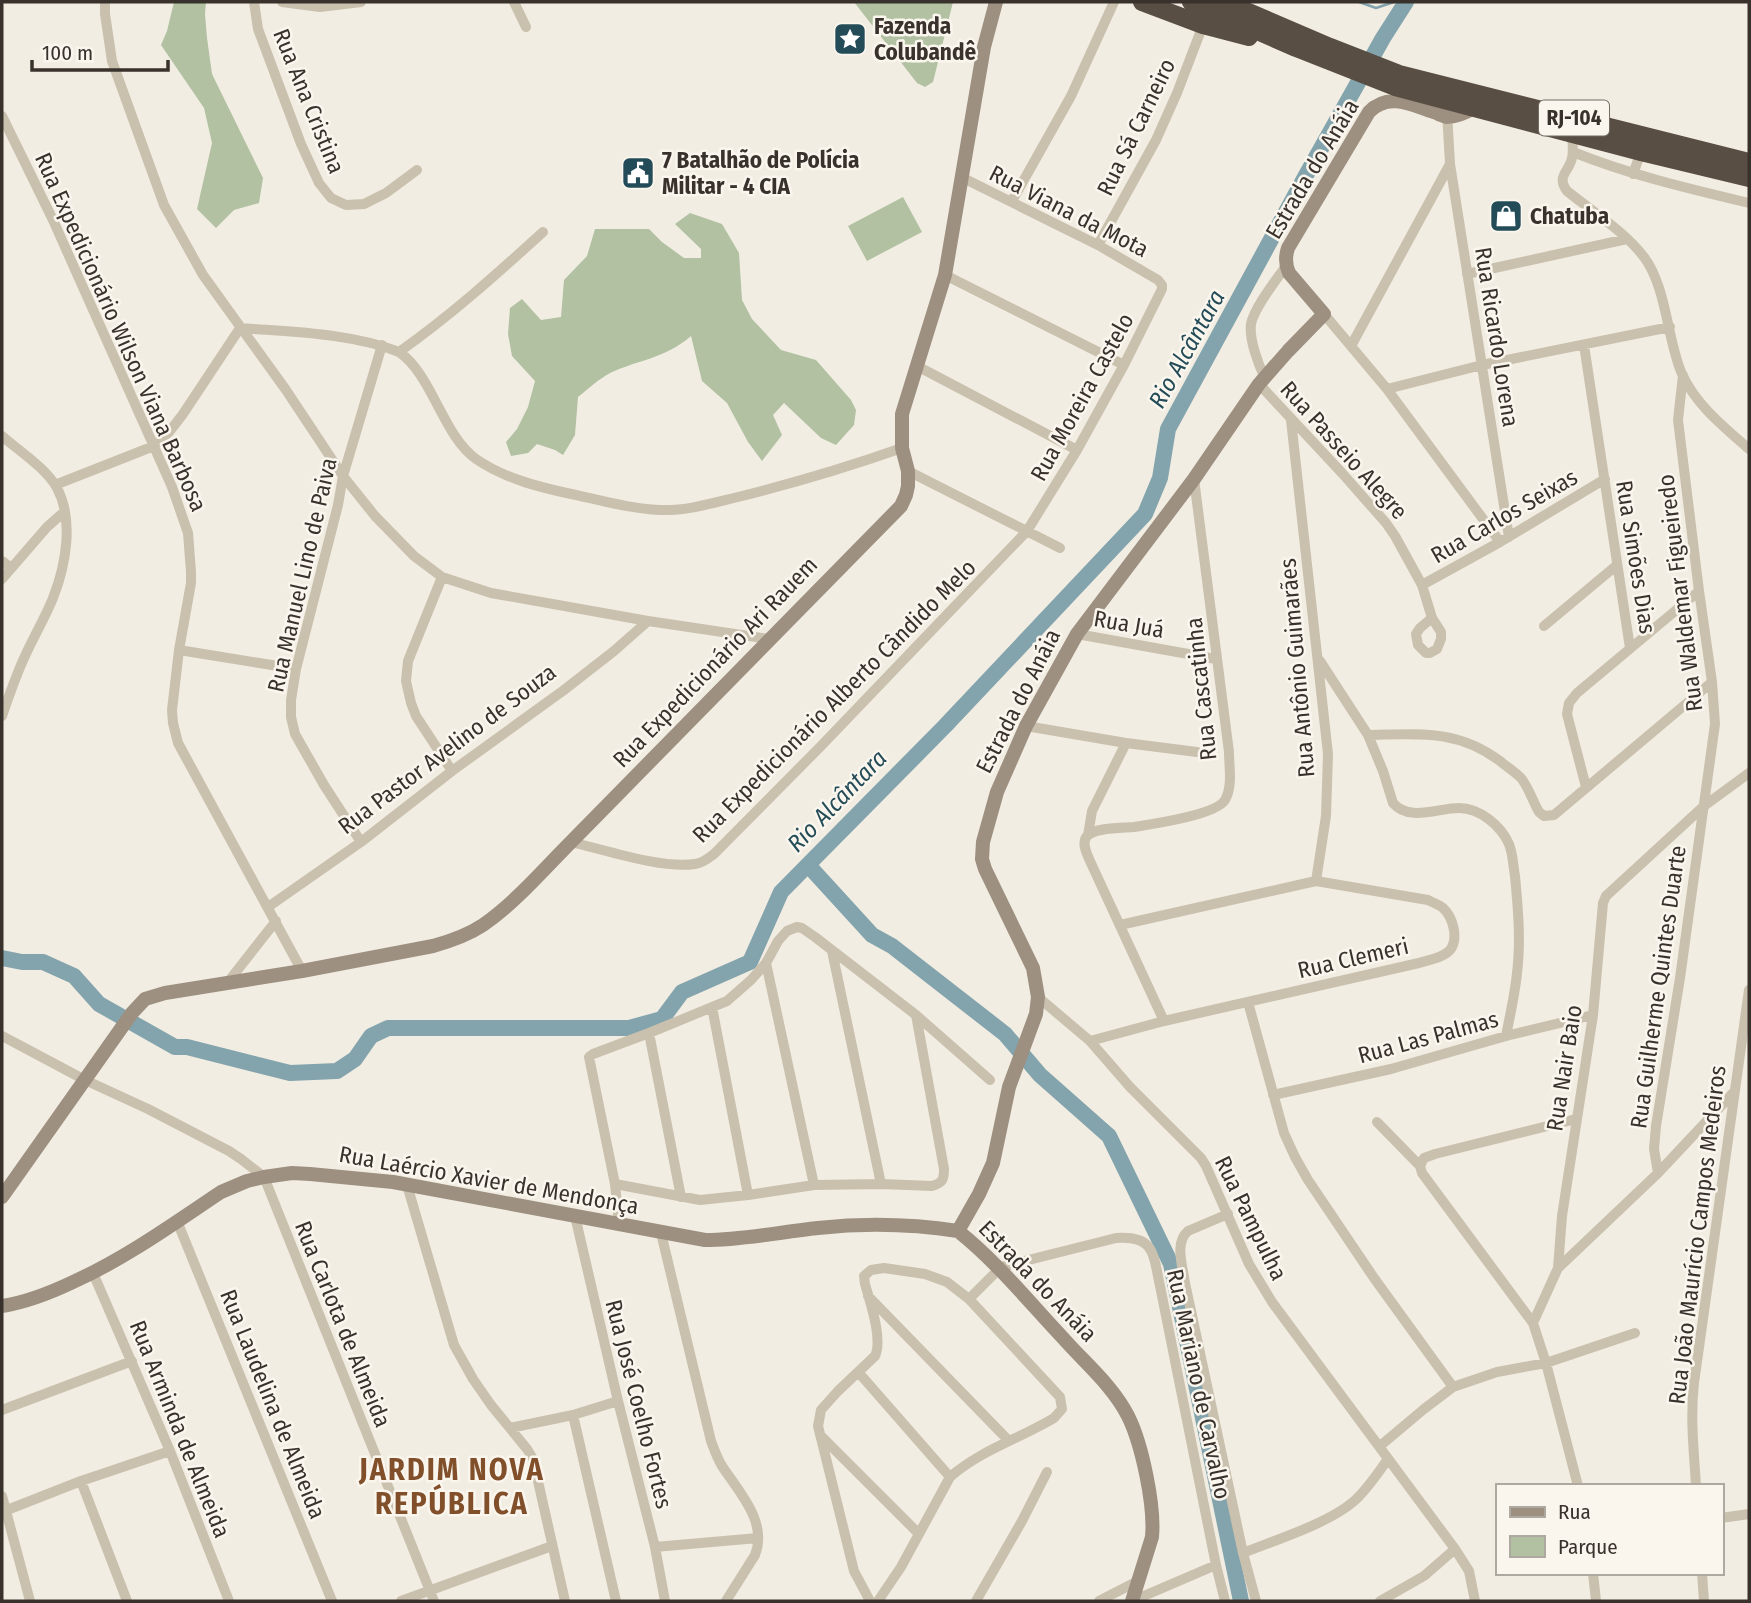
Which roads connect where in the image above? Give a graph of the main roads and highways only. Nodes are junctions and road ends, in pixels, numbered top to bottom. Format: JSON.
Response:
{"nodes":[{"id":1,"x":1142,"y":2,"type":"edge"},
{"id":2,"x":1191,"y":2,"type":"edge"},
{"id":3,"x":1225,"y":2,"type":"edge"},
{"id":4,"x":1256,"y":2,"type":"edge"},
{"id":5,"x":1296,"y":48,"type":"junction"},
{"id":6,"x":1335,"y":54,"type":"junction"},
{"id":7,"x":1393,"y":87,"type":"junction"},
{"id":8,"x":1749,"y":162,"type":"edge"},
{"id":9,"x":1749,"y":178,"type":"edge"}],
"edges":[{"from":1,"to":5,"type":"highway"},
{"from":2,"to":5,"type":"highway","number":"RJ-104"},
{"from":3,"to":6,"type":"highway","number":"RJ-104"},
{"from":4,"to":6,"type":"highway"},
{"from":5,"to":6,"type":"highway","number":"RJ-104"},
{"from":6,"to":7,"type":"highway","number":"RJ-104"},
{"from":7,"to":8,"type":"highway","number":"RJ-104"},
{"from":7,"to":9,"type":"highway","number":"RJ-104"}]}
